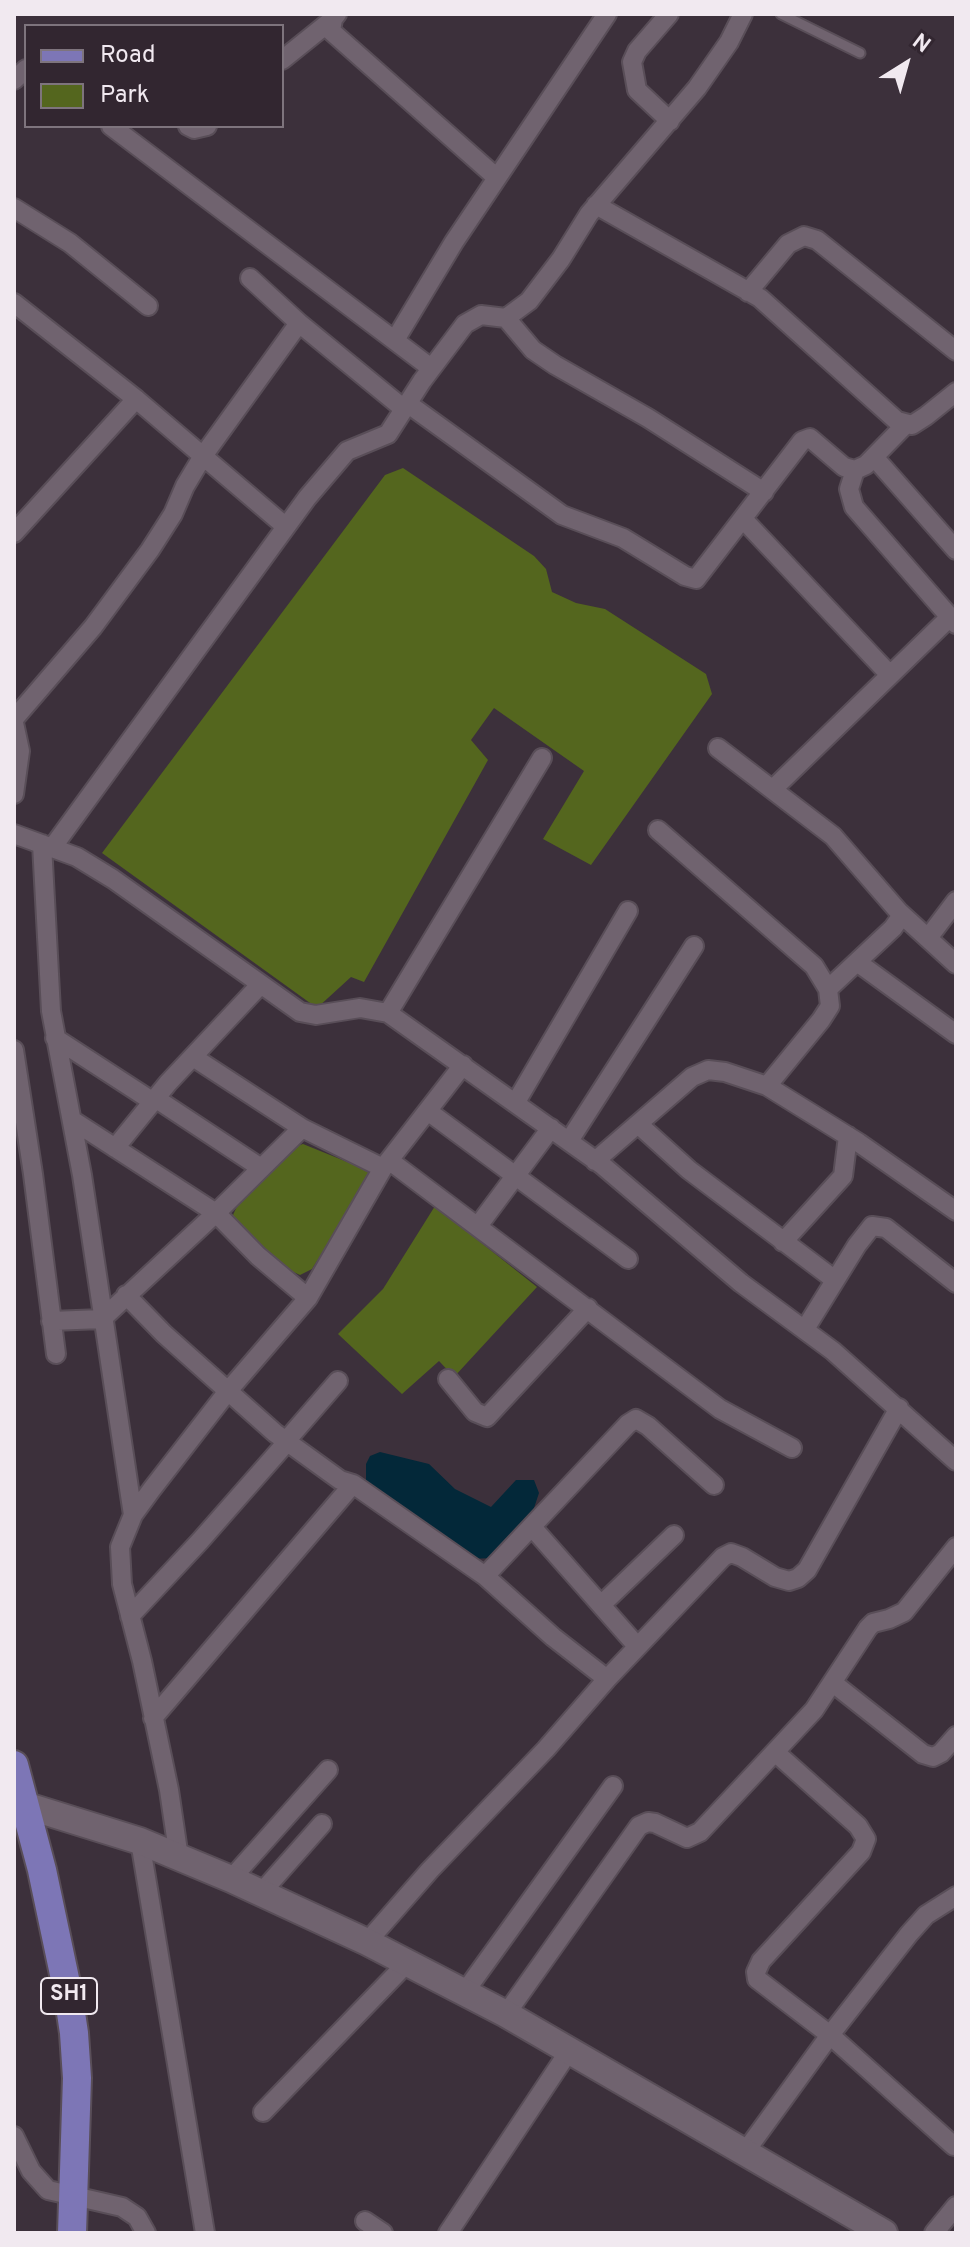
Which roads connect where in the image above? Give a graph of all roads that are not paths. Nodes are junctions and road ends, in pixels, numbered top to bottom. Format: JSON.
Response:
{"nodes":[{"id":1,"x":607,"y":14,"type":"edge"},
{"id":2,"x":669,"y":14,"type":"edge"},
{"id":3,"x":743,"y":14,"type":"edge"},
{"id":4,"x":781,"y":14,"type":"edge"},
{"id":5,"x":335,"y":17,"type":"edge"},
{"id":6,"x":860,"y":53,"type":"dead end"},
{"id":7,"x":284,"y":58,"type":"edge"},
{"id":8,"x":670,"y":121,"type":"junction"},
{"id":9,"x":114,"y":128,"type":"edge"},
{"id":10,"x":497,"y":178,"type":"junction"},
{"id":11,"x":596,"y":205,"type":"junction"},
{"id":12,"x":14,"y":208,"type":"edge"},
{"id":13,"x":250,"y":278,"type":"dead end"},
{"id":14,"x":748,"y":292,"type":"junction"},
{"id":15,"x":14,"y":303,"type":"edge"},
{"id":16,"x":148,"y":306,"type":"dead end"},
{"id":17,"x":506,"y":318,"type":"junction"},
{"id":18,"x":299,"y":323,"type":"junction"},
{"id":19,"x":395,"y":340,"type":"junction"},
{"id":20,"x":956,"y":351,"type":"edge"},
{"id":21,"x":431,"y":368,"type":"junction"},
{"id":22,"x":955,"y":393,"type":"edge"},
{"id":23,"x":136,"y":399,"type":"junction"},
{"id":24,"x":405,"y":406,"type":"junction"},
{"id":25,"x":906,"y":424,"type":"junction"},
{"id":26,"x":203,"y":456,"type":"junction"},
{"id":27,"x":874,"y":457,"type":"junction"},
{"id":28,"x":855,"y":470,"type":"junction"},
{"id":29,"x":764,"y":492,"type":"junction"},
{"id":30,"x":743,"y":519,"type":"junction"},
{"id":31,"x":285,"y":526,"type":"junction"},
{"id":32,"x":14,"y":533,"type":"edge"},
{"id":33,"x":956,"y":550,"type":"edge"},
{"id":34,"x":953,"y":620,"type":"edge"},
{"id":35,"x":890,"y":675,"type":"junction"},
{"id":36,"x":14,"y":721,"type":"edge"},
{"id":37,"x":718,"y":748,"type":"dead end"},
{"id":38,"x":542,"y":758,"type":"dead end"},
{"id":39,"x":773,"y":789,"type":"junction"},
{"id":40,"x":14,"y":794,"type":"edge"},
{"id":41,"x":658,"y":830,"type":"dead end"},
{"id":42,"x":14,"y":834,"type":"edge"},
{"id":43,"x":47,"y":846,"type":"junction"},
{"id":44,"x":956,"y":901,"type":"edge"},
{"id":45,"x":628,"y":911,"type":"dead end"},
{"id":46,"x":899,"y":912,"type":"junction"},
{"id":47,"x":928,"y":938,"type":"junction"},
{"id":48,"x":694,"y":946,"type":"dead end"},
{"id":49,"x":857,"y":962,"type":"junction"},
{"id":50,"x":956,"y":964,"type":"edge"},
{"id":51,"x":260,"y":985,"type":"junction"},
{"id":52,"x":828,"y":989,"type":"junction"},
{"id":53,"x":388,"y":1013,"type":"junction"},
{"id":54,"x":956,"y":1034,"type":"edge"},
{"id":55,"x":55,"y":1038,"type":"junction"},
{"id":56,"x":14,"y":1050,"type":"edge"},
{"id":57,"x":193,"y":1057,"type":"junction"},
{"id":58,"x":463,"y":1065,"type":"junction"},
{"id":59,"x":767,"y":1086,"type":"junction"},
{"id":60,"x":154,"y":1100,"type":"junction"},
{"id":61,"x":516,"y":1102,"type":"junction"},
{"id":62,"x":429,"y":1112,"type":"junction"},
{"id":63,"x":72,"y":1120,"type":"junction"},
{"id":64,"x":638,"y":1124,"type":"junction"},
{"id":65,"x":302,"y":1128,"type":"junction"},
{"id":66,"x":551,"y":1128,"type":"junction"},
{"id":67,"x":848,"y":1136,"type":"junction"},
{"id":68,"x":569,"y":1141,"type":"junction"},
{"id":69,"x":115,"y":1148,"type":"junction"},
{"id":70,"x":595,"y":1161,"type":"junction"},
{"id":71,"x":386,"y":1164,"type":"junction"},
{"id":72,"x":261,"y":1168,"type":"junction"},
{"id":73,"x":515,"y":1175,"type":"junction"},
{"id":74,"x":956,"y":1211,"type":"edge"},
{"id":75,"x":216,"y":1213,"type":"junction"},
{"id":76,"x":478,"y":1226,"type":"junction"},
{"id":77,"x":783,"y":1242,"type":"junction"},
{"id":78,"x":628,"y":1259,"type":"dead end"},
{"id":79,"x":835,"y":1280,"type":"junction"},
{"id":80,"x":956,"y":1283,"type":"edge"},
{"id":81,"x":126,"y":1295,"type":"junction"},
{"id":82,"x":308,"y":1298,"type":"junction"},
{"id":83,"x":588,"y":1308,"type":"junction"},
{"id":84,"x":102,"y":1319,"type":"junction"},
{"id":85,"x":51,"y":1321,"type":"junction"},
{"id":86,"x":805,"y":1329,"type":"junction"},
{"id":87,"x":56,"y":1354,"type":"dead end"},
{"id":88,"x":448,"y":1379,"type":"dead end"},
{"id":89,"x":338,"y":1381,"type":"dead end"},
{"id":90,"x":228,"y":1391,"type":"junction"},
{"id":91,"x":899,"y":1408,"type":"junction"},
{"id":92,"x":286,"y":1441,"type":"junction"},
{"id":93,"x":792,"y":1448,"type":"dead end"},
{"id":94,"x":956,"y":1461,"type":"edge"},
{"id":95,"x":353,"y":1484,"type":"junction"},
{"id":96,"x":714,"y":1485,"type":"dead end"},
{"id":97,"x":133,"y":1515,"type":"junction"},
{"id":98,"x":532,"y":1527,"type":"junction"},
{"id":99,"x":674,"y":1535,"type":"dead end"},
{"id":100,"x":956,"y":1547,"type":"edge"},
{"id":101,"x":485,"y":1576,"type":"junction"},
{"id":102,"x":601,"y":1605,"type":"junction"},
{"id":103,"x":130,"y":1616,"type":"junction"},
{"id":104,"x":637,"y":1646,"type":"junction"},
{"id":105,"x":607,"y":1679,"type":"junction"},
{"id":106,"x":833,"y":1683,"type":"junction"},
{"id":107,"x":153,"y":1718,"type":"junction"},
{"id":108,"x":956,"y":1736,"type":"edge"},
{"id":109,"x":775,"y":1752,"type":"junction"},
{"id":110,"x":14,"y":1765,"type":"edge"},
{"id":111,"x":328,"y":1770,"type":"dead end"},
{"id":112,"x":613,"y":1786,"type":"dead end"},
{"id":113,"x":19,"y":1805,"type":"edge"},
{"id":114,"x":322,"y":1824,"type":"dead end"},
{"id":115,"x":140,"y":1841,"type":"junction"},
{"id":116,"x":179,"y":1858,"type":"junction"},
{"id":117,"x":231,"y":1879,"type":"junction"},
{"id":118,"x":261,"y":1893,"type":"junction"},
{"id":119,"x":956,"y":1896,"type":"edge"},
{"id":120,"x":367,"y":1942,"type":"junction"},
{"id":121,"x":406,"y":1964,"type":"junction"},
{"id":122,"x":464,"y":1993,"type":"junction"},
{"id":123,"x":506,"y":2014,"type":"junction"},
{"id":124,"x":830,"y":2035,"type":"junction"},
{"id":125,"x":569,"y":2051,"type":"junction"},
{"id":126,"x":263,"y":2112,"type":"dead end"},
{"id":127,"x":14,"y":2136,"type":"edge"},
{"id":128,"x":954,"y":2146,"type":"edge"},
{"id":129,"x":745,"y":2152,"type":"junction"},
{"id":130,"x":73,"y":2196,"type":"junction"},
{"id":131,"x":956,"y":2206,"type":"edge"},
{"id":132,"x":365,"y":2221,"type":"dead end"},
{"id":133,"x":870,"y":2230,"type":"edge"},
{"id":134,"x":72,"y":2233,"type":"edge"},
{"id":135,"x":146,"y":2233,"type":"edge"},
{"id":136,"x":205,"y":2233,"type":"edge"},
{"id":137,"x":383,"y":2233,"type":"edge"},
{"id":138,"x":448,"y":2233,"type":"edge"},
{"id":139,"x":934,"y":2233,"type":"edge"}],
"edges":[{"from":1,"to":10,"type":"street"},
{"from":2,"to":8,"type":"street"},
{"from":3,"to":8,"type":"street"},
{"from":4,"to":6,"type":"lane"},
{"from":5,"to":7,"type":"street"},
{"from":5,"to":10,"type":"street"},
{"from":8,"to":11,"type":"street"},
{"from":9,"to":19,"type":"street"},
{"from":10,"to":19,"type":"street"},
{"from":11,"to":14,"type":"street"},
{"from":11,"to":17,"type":"street"},
{"from":12,"to":16,"type":"street"},
{"from":13,"to":18,"type":"street"},
{"from":14,"to":20,"type":"street"},
{"from":14,"to":25,"type":"street"},
{"from":15,"to":23,"type":"street"},
{"from":17,"to":21,"type":"street"},
{"from":17,"to":29,"type":"street"},
{"from":18,"to":24,"type":"street"},
{"from":18,"to":26,"type":"street"},
{"from":19,"to":21,"type":"street"},
{"from":21,"to":24,"type":"street"},
{"from":22,"to":25,"type":"street"},
{"from":23,"to":26,"type":"street"},
{"from":23,"to":32,"type":"street"},
{"from":24,"to":30,"type":"street"},
{"from":24,"to":31,"type":"street"},
{"from":25,"to":27,"type":"street"},
{"from":26,"to":31,"type":"street"},
{"from":26,"to":36,"type":"street"},
{"from":27,"to":28,"type":"street"},
{"from":27,"to":33,"type":"street"},
{"from":28,"to":29,"type":"street"},
{"from":28,"to":34,"type":"street"},
{"from":29,"to":30,"type":"street"},
{"from":30,"to":35,"type":"street"},
{"from":31,"to":43,"type":"street"},
{"from":34,"to":35,"type":"street"},
{"from":35,"to":39,"type":"street"},
{"from":36,"to":40,"type":"street"},
{"from":37,"to":39,"type":"street"},
{"from":38,"to":53,"type":"street"},
{"from":39,"to":46,"type":"street"},
{"from":41,"to":52,"type":"street"},
{"from":42,"to":43,"type":"street"},
{"from":43,"to":51,"type":"street"},
{"from":43,"to":55,"type":"street"},
{"from":44,"to":47,"type":"street"},
{"from":45,"to":61,"type":"street"},
{"from":46,"to":47,"type":"street"},
{"from":46,"to":49,"type":"street"},
{"from":47,"to":50,"type":"street"},
{"from":48,"to":68,"type":"street"},
{"from":49,"to":52,"type":"street"},
{"from":49,"to":54,"type":"street"},
{"from":51,"to":53,"type":"street"},
{"from":51,"to":57,"type":"street"},
{"from":52,"to":59,"type":"street"},
{"from":53,"to":58,"type":"street"},
{"from":55,"to":60,"type":"street"},
{"from":55,"to":63,"type":"street"},
{"from":56,"to":85,"type":"street"},
{"from":57,"to":60,"type":"street"},
{"from":57,"to":65,"type":"street"},
{"from":58,"to":61,"type":"street"},
{"from":58,"to":62,"type":"street"},
{"from":59,"to":64,"type":"street"},
{"from":59,"to":67,"type":"street"},
{"from":60,"to":69,"type":"street"},
{"from":60,"to":72,"type":"street"},
{"from":61,"to":66,"type":"street"},
{"from":62,"to":71,"type":"street"},
{"from":62,"to":73,"type":"street"},
{"from":63,"to":69,"type":"street"},
{"from":63,"to":84,"type":"street"},
{"from":64,"to":70,"type":"street"},
{"from":64,"to":77,"type":"street"},
{"from":65,"to":71,"type":"street"},
{"from":65,"to":72,"type":"street"},
{"from":66,"to":68,"type":"street"},
{"from":66,"to":73,"type":"street"},
{"from":67,"to":74,"type":"street"},
{"from":67,"to":77,"type":"street"},
{"from":68,"to":70,"type":"street"},
{"from":69,"to":75,"type":"street"},
{"from":70,"to":86,"type":"street"},
{"from":71,"to":76,"type":"street"},
{"from":71,"to":82,"type":"street"},
{"from":72,"to":75,"type":"street"},
{"from":73,"to":76,"type":"street"},
{"from":73,"to":78,"type":"street"},
{"from":75,"to":81,"type":"street"},
{"from":75,"to":82,"type":"street"},
{"from":76,"to":83,"type":"street"},
{"from":77,"to":79,"type":"street"},
{"from":79,"to":80,"type":"street"},
{"from":79,"to":86,"type":"street"},
{"from":81,"to":84,"type":"street"},
{"from":81,"to":90,"type":"street"},
{"from":82,"to":90,"type":"street"},
{"from":83,"to":88,"type":"street"},
{"from":83,"to":93,"type":"street"},
{"from":84,"to":85,"type":"street"},
{"from":84,"to":97,"type":"street"},
{"from":85,"to":87,"type":"street"},
{"from":86,"to":91,"type":"street"},
{"from":89,"to":92,"type":"street"},
{"from":90,"to":92,"type":"street"},
{"from":90,"to":97,"type":"street"},
{"from":91,"to":94,"type":"street"},
{"from":91,"to":104,"type":"street"},
{"from":92,"to":95,"type":"street"},
{"from":92,"to":103,"type":"street"},
{"from":95,"to":101,"type":"street"},
{"from":95,"to":107,"type":"street"},
{"from":96,"to":98,"type":"street"},
{"from":97,"to":103,"type":"street"},
{"from":98,"to":101,"type":"street"},
{"from":98,"to":102,"type":"street"},
{"from":99,"to":102,"type":"street"},
{"from":100,"to":106,"type":"street"},
{"from":101,"to":105,"type":"street"},
{"from":102,"to":104,"type":"street"},
{"from":103,"to":107,"type":"street"},
{"from":104,"to":105,"type":"street"},
{"from":105,"to":120,"type":"street"},
{"from":106,"to":108,"type":"street"},
{"from":106,"to":109,"type":"street"},
{"from":107,"to":116,"type":"street"},
{"from":109,"to":123,"type":"street"},
{"from":109,"to":124,"type":"street"},
{"from":110,"to":113,"type":"main road","number":"SH1"},
{"from":111,"to":117,"type":"street"},
{"from":112,"to":122,"type":"street"},
{"from":113,"to":115,"type":"street"},
{"from":113,"to":130,"type":"main road","number":"SH1"},
{"from":114,"to":118,"type":"street"},
{"from":115,"to":116,"type":"street"},
{"from":115,"to":136,"type":"street"},
{"from":116,"to":117,"type":"street"},
{"from":117,"to":118,"type":"street"},
{"from":118,"to":120,"type":"street"},
{"from":119,"to":124,"type":"street"},
{"from":120,"to":121,"type":"street"},
{"from":121,"to":122,"type":"street"},
{"from":121,"to":126,"type":"street"},
{"from":122,"to":123,"type":"street"},
{"from":123,"to":125,"type":"street"},
{"from":124,"to":128,"type":"street"},
{"from":124,"to":129,"type":"street"},
{"from":125,"to":129,"type":"street"},
{"from":125,"to":138,"type":"street"},
{"from":127,"to":130,"type":"street"},
{"from":129,"to":133,"type":"street"},
{"from":130,"to":134,"type":"main road","number":"SH1"},
{"from":130,"to":135,"type":"street"},
{"from":131,"to":139,"type":"street"},
{"from":132,"to":137,"type":"street"}]}
